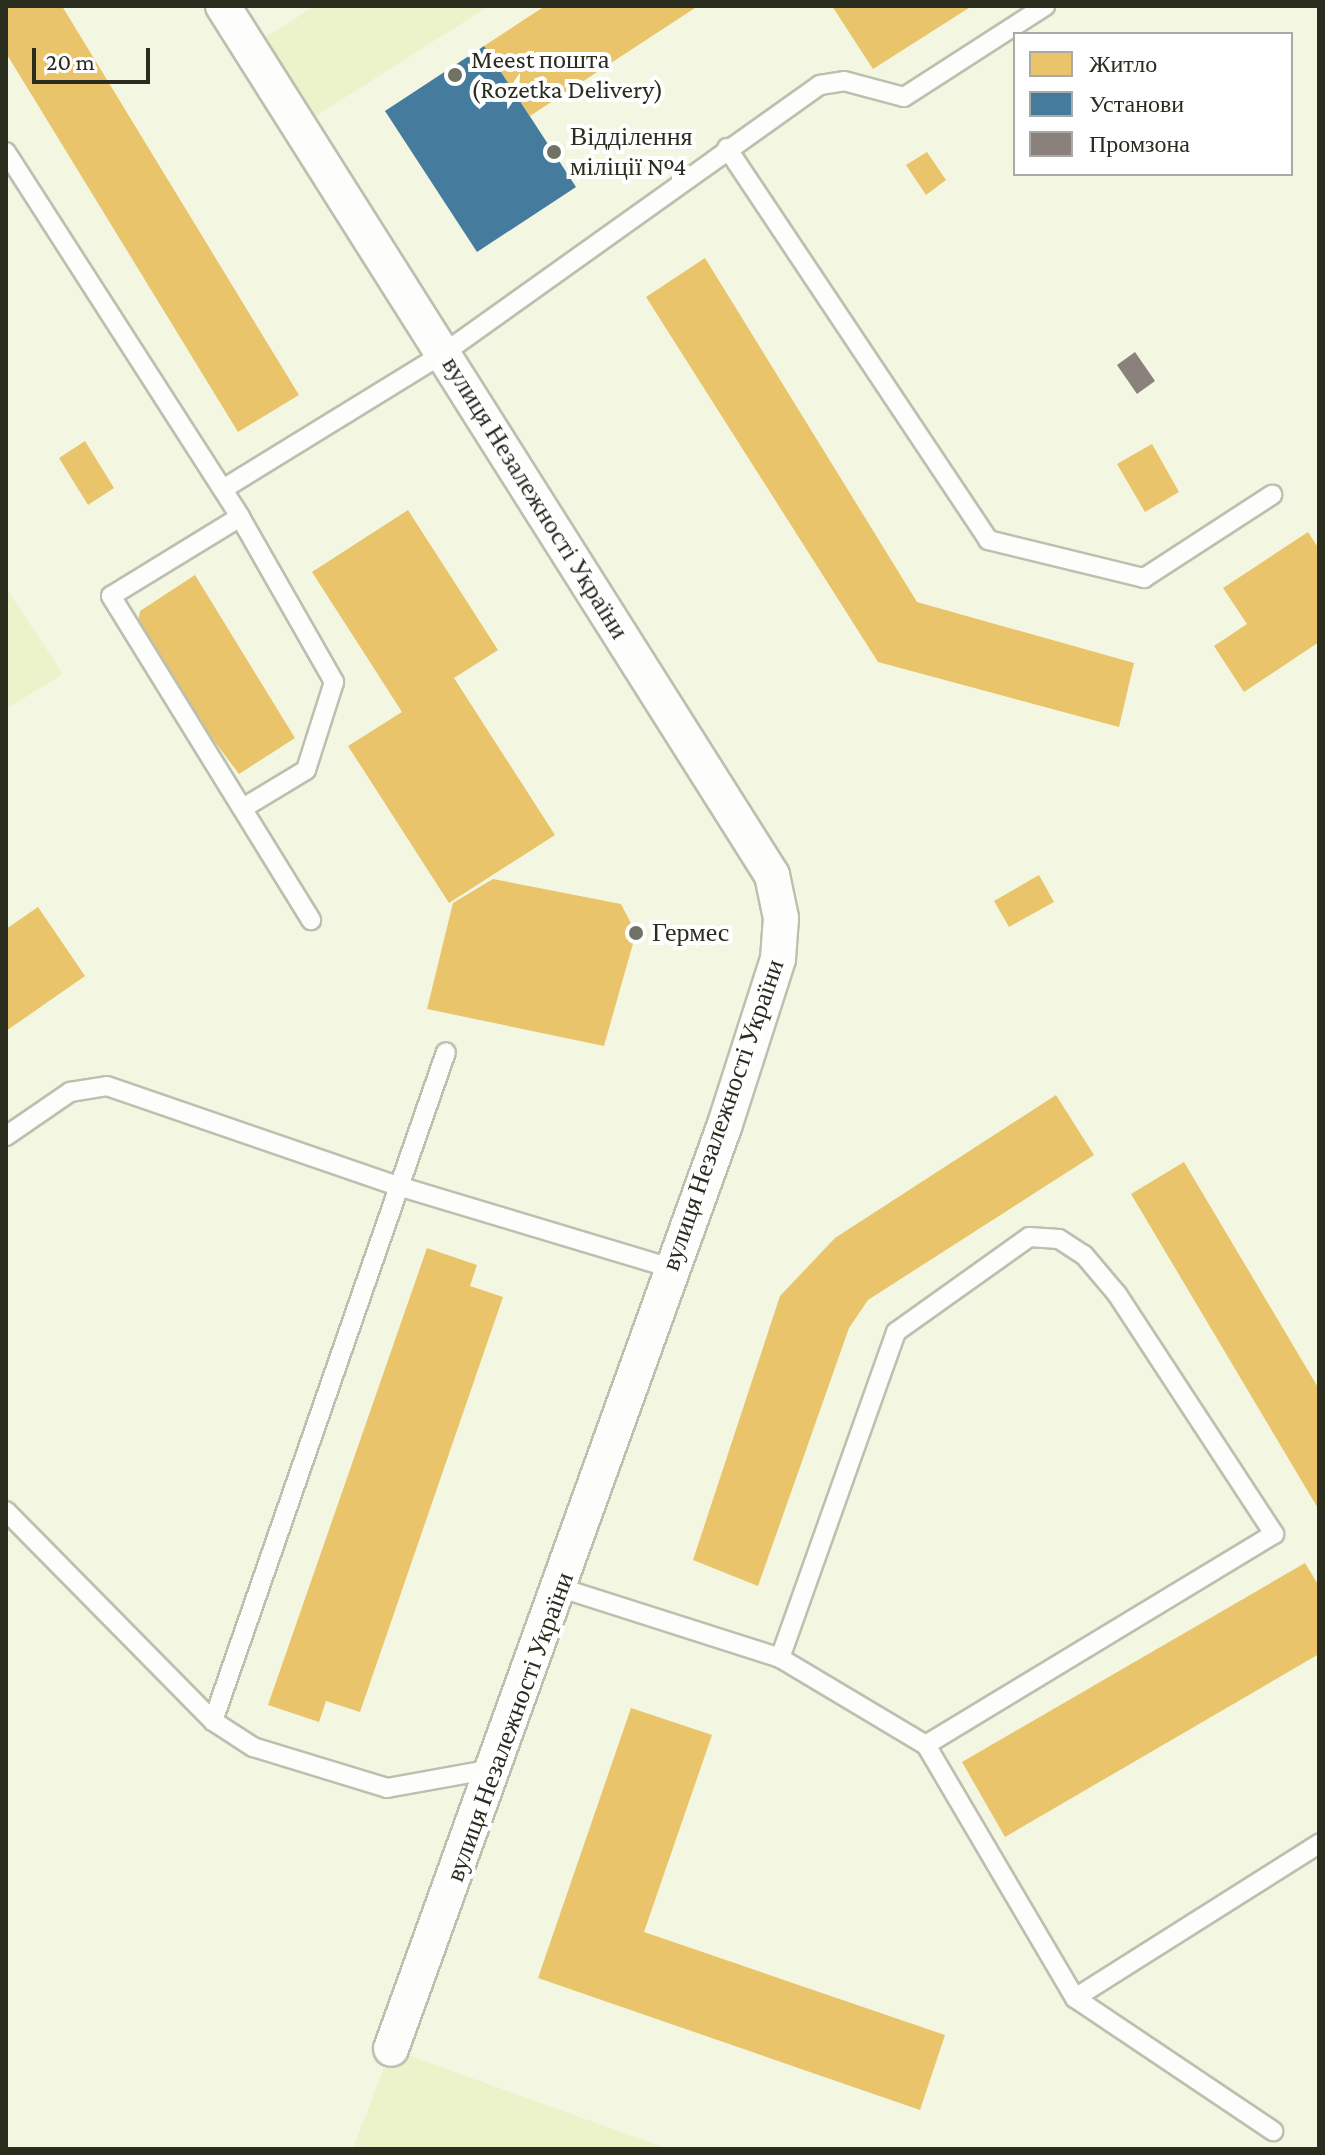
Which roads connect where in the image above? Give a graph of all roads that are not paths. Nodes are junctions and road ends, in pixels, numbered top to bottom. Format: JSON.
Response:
{"nodes":[{"id":1,"x":223,"y":6,"type":"edge"},
{"id":2,"x":1045,"y":6,"type":"edge"},
{"id":3,"x":727,"y":148,"type":"junction"},
{"id":4,"x":6,"y":152,"type":"edge"},
{"id":5,"x":444,"y":353,"type":"junction"},
{"id":6,"x":223,"y":489,"type":"junction"},
{"id":7,"x":1272,"y":495,"type":"dead end"},
{"id":8,"x":240,"y":517,"type":"junction"},
{"id":9,"x":243,"y":808,"type":"junction"},
{"id":10,"x":311,"y":920,"type":"dead end"},
{"id":11,"x":446,"y":1052,"type":"dead end"},
{"id":12,"x":6,"y":1136,"type":"edge"},
{"id":13,"x":398,"y":1186,"type":"junction"},
{"id":14,"x":672,"y":1268,"type":"junction"},
{"id":15,"x":6,"y":1511,"type":"edge"},
{"id":16,"x":561,"y":1588,"type":"junction"},
{"id":17,"x":780,"y":1658,"type":"junction"},
{"id":18,"x":213,"y":1721,"type":"junction"},
{"id":19,"x":926,"y":1745,"type":"junction"},
{"id":20,"x":496,"y":1768,"type":"junction"},
{"id":21,"x":1319,"y":1844,"type":"edge"},
{"id":22,"x":1075,"y":1998,"type":"junction"},
{"id":23,"x":391,"y":2049,"type":"dead end"},
{"id":24,"x":1273,"y":2131,"type":"dead end"}],
"edges":[{"from":1,"to":5,"type":"street","name":"вулиця Незалежності України"},
{"from":2,"to":3,"type":"lane"},
{"from":3,"to":5,"type":"lane"},
{"from":3,"to":7,"type":"lane"},
{"from":4,"to":6,"type":"lane"},
{"from":5,"to":6,"type":"lane"},
{"from":5,"to":14,"type":"street","name":"вулиця Незалежності України"},
{"from":6,"to":8,"type":"lane"},
{"from":8,"to":9,"type":"lane"},
{"from":8,"to":9,"type":"lane"},
{"from":9,"to":10,"type":"lane"},
{"from":11,"to":13,"type":"lane"},
{"from":12,"to":13,"type":"lane"},
{"from":13,"to":14,"type":"lane"},
{"from":13,"to":18,"type":"lane"},
{"from":14,"to":16,"type":"street","name":"вулиця Незалежності України"},
{"from":15,"to":18,"type":"lane"},
{"from":16,"to":17,"type":"lane"},
{"from":16,"to":20,"type":"street","name":"вулиця Незалежності України"},
{"from":17,"to":19,"type":"lane"},
{"from":17,"to":19,"type":"lane"},
{"from":18,"to":20,"type":"lane"},
{"from":19,"to":22,"type":"lane"},
{"from":20,"to":23,"type":"street","name":"вулиця Незалежності України"},
{"from":21,"to":22,"type":"lane"},
{"from":22,"to":24,"type":"lane"}]}
